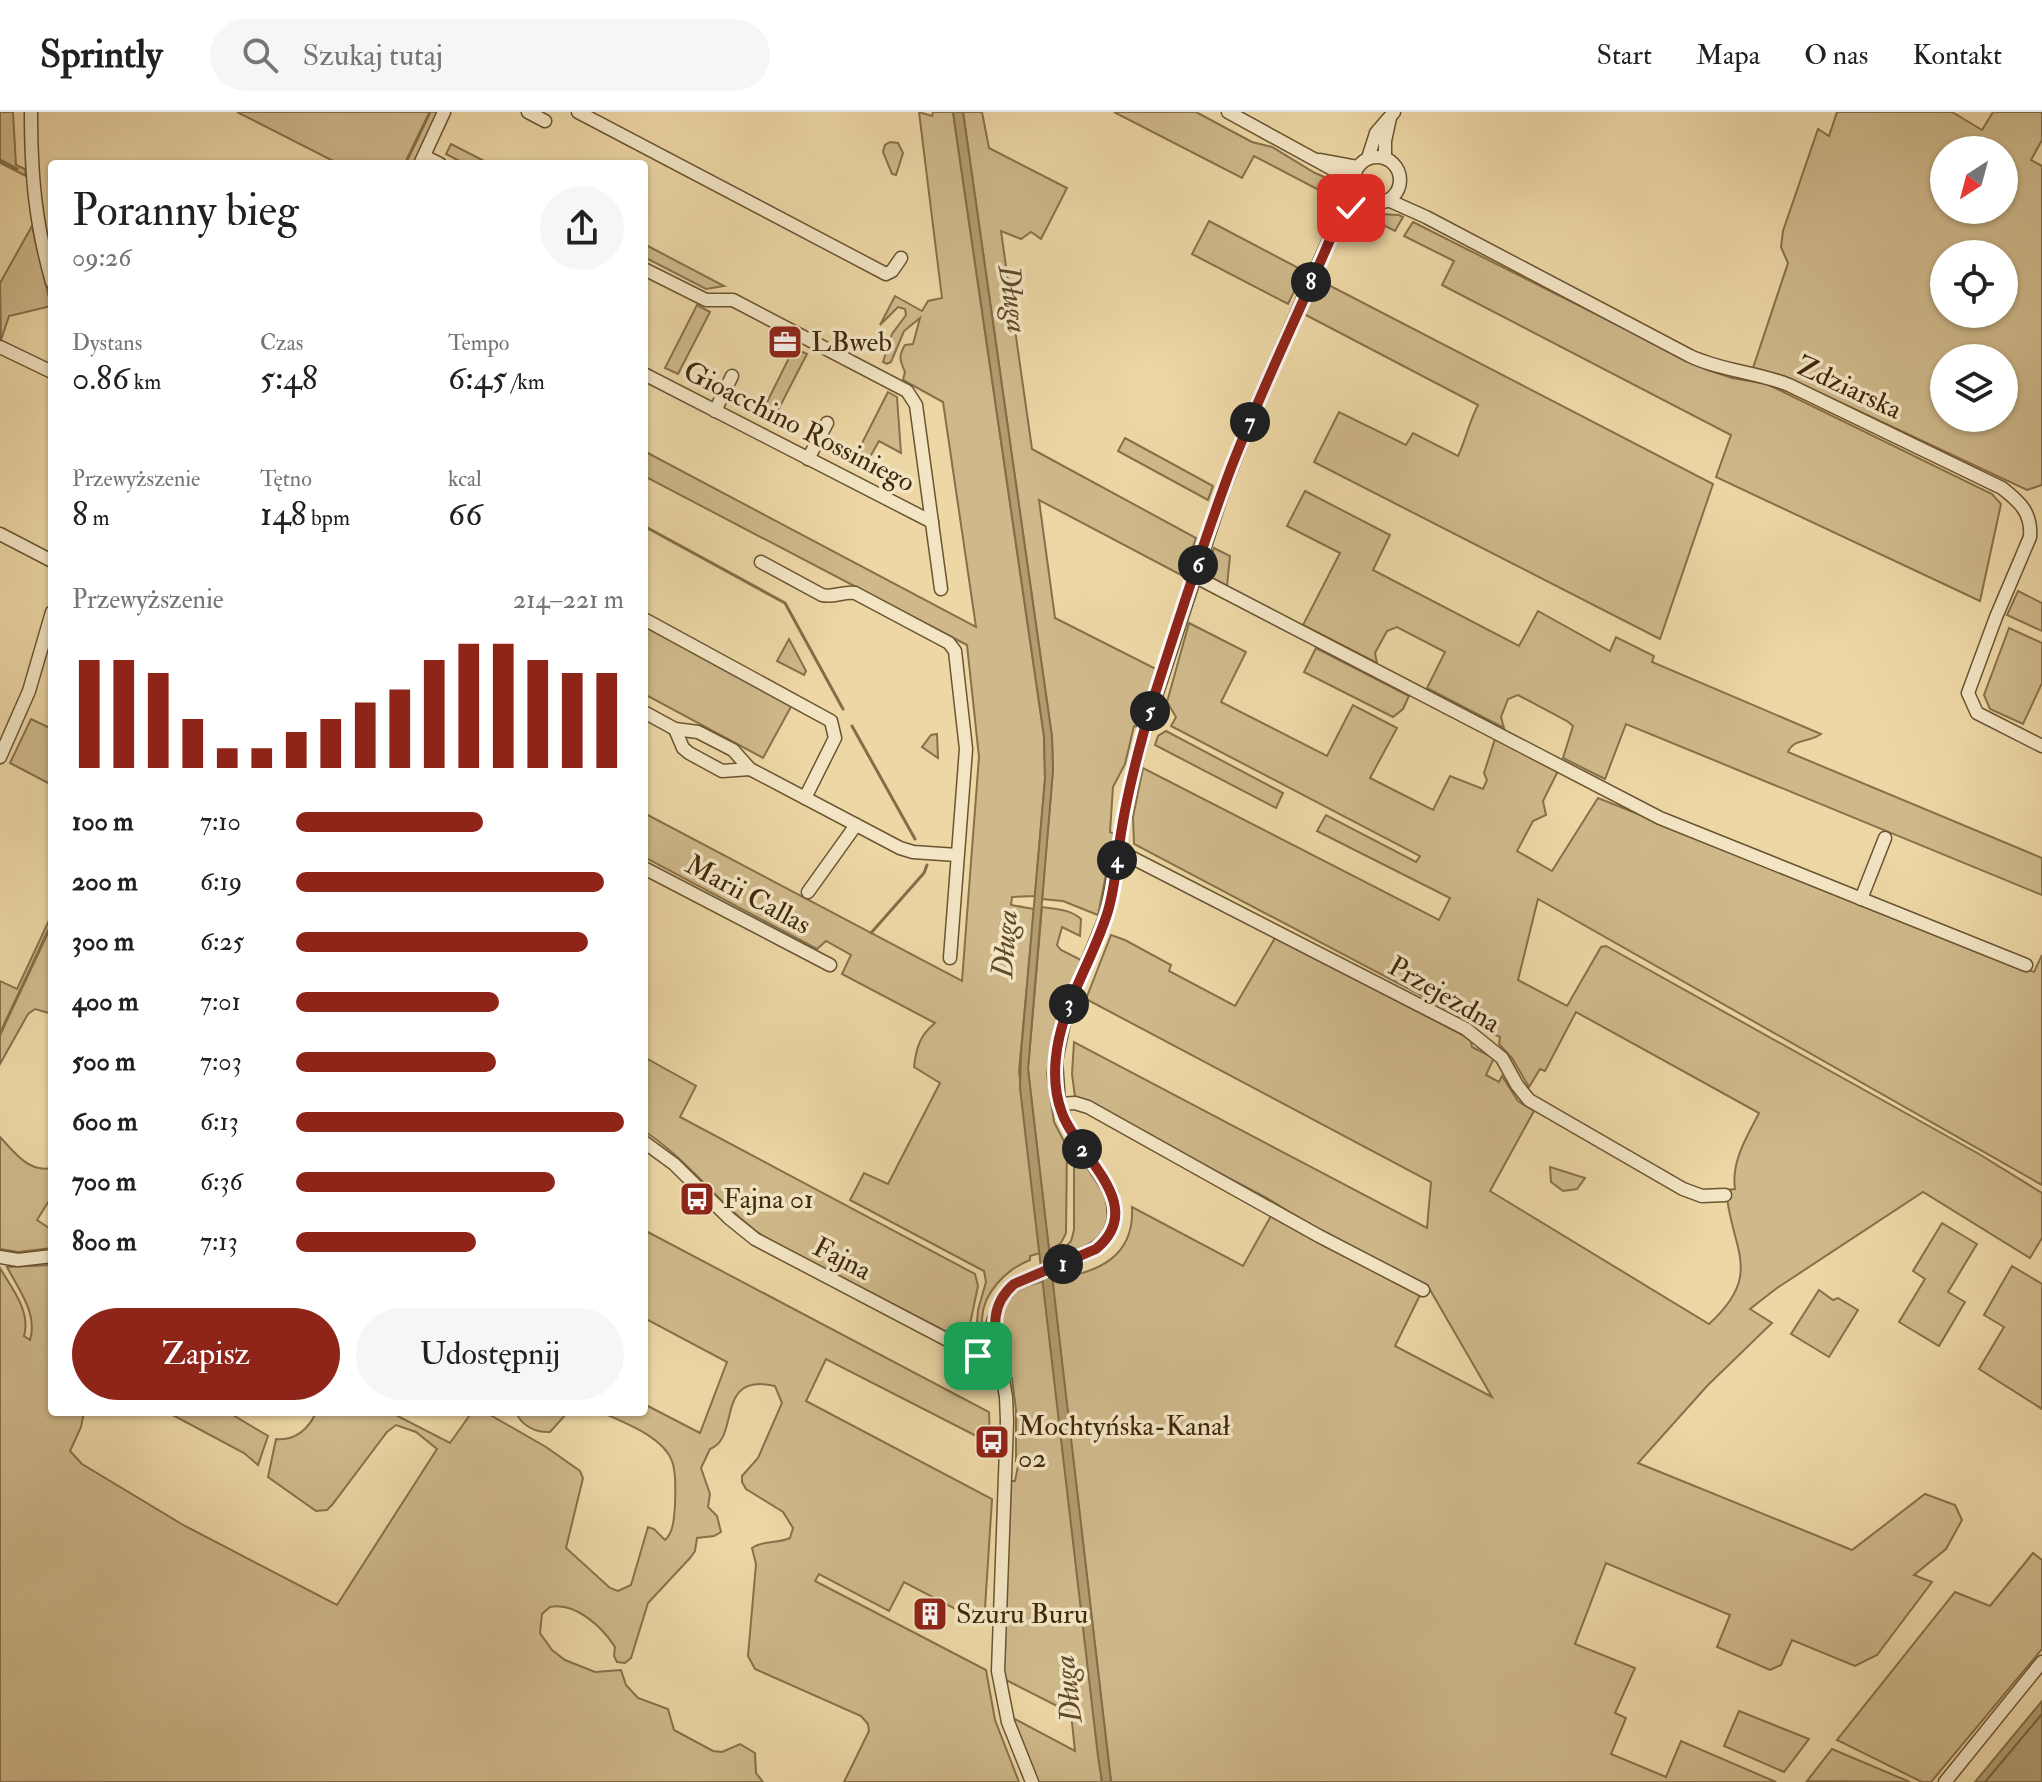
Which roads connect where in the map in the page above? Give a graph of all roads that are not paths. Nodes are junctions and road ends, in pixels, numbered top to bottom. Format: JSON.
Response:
{"nodes":[{"id":1,"x":31,"y":112,"type":"edge"},
{"id":2,"x":444,"y":112,"type":"edge"},
{"id":3,"x":528,"y":112,"type":"edge"},
{"id":4,"x":578,"y":112,"type":"edge"},
{"id":5,"x":1228,"y":112,"type":"edge"},
{"id":6,"x":1392,"y":114,"type":"edge"},
{"id":7,"x":545,"y":121,"type":"dead end"},
{"id":8,"x":1385,"y":158,"type":"junction"},
{"id":9,"x":1312,"y":159,"type":"junction"},
{"id":10,"x":422,"y":160,"type":"edge"},
{"id":11,"x":1362,"y":163,"type":"junction"},
{"id":12,"x":1354,"y":184,"type":"junction"},
{"id":13,"x":1398,"y":187,"type":"junction"},
{"id":14,"x":1365,"y":199,"type":"junction"},
{"id":15,"x":1388,"y":200,"type":"junction"},
{"id":16,"x":1426,"y":217,"type":"junction"},
{"id":17,"x":1337,"y":223,"type":"junction"},
{"id":18,"x":901,"y":258,"type":"dead end"},
{"id":19,"x":48,"y":264,"type":"edge"},
{"id":20,"x":648,"y":271,"type":"edge"},
{"id":21,"x":0,"y":347,"type":"edge"},
{"id":22,"x":48,"y":370,"type":"edge"},
{"id":23,"x":648,"y":376,"type":"edge"},
{"id":24,"x":732,"y":376,"type":"dead end"},
{"id":25,"x":715,"y":411,"type":"junction"},
{"id":26,"x":827,"y":423,"type":"dead end"},
{"id":27,"x":808,"y":459,"type":"junction"},
{"id":28,"x":932,"y":522,"type":"junction"},
{"id":29,"x":0,"y":534,"type":"edge"},
{"id":30,"x":48,"y":559,"type":"edge"},
{"id":31,"x":761,"y":562,"type":"dead end"},
{"id":32,"x":1194,"y":576,"type":"junction"},
{"id":33,"x":941,"y":589,"type":"dead end"},
{"id":34,"x":648,"y":621,"type":"edge"},
{"id":35,"x":48,"y":626,"type":"edge"},
{"id":36,"x":648,"y":714,"type":"edge"},
{"id":37,"x":675,"y":729,"type":"junction"},
{"id":38,"x":2042,"y":746,"type":"edge"},
{"id":39,"x":0,"y":757,"type":"edge"},
{"id":40,"x":750,"y":769,"type":"junction"},
{"id":41,"x":805,"y":798,"type":"junction"},
{"id":42,"x":856,"y":825,"type":"junction"},
{"id":43,"x":1885,"y":838,"type":"dead end"},
{"id":44,"x":1119,"y":851,"type":"junction"},
{"id":45,"x":957,"y":855,"type":"junction"},
{"id":46,"x":648,"y":870,"type":"edge"},
{"id":47,"x":808,"y":892,"type":"dead end"},
{"id":48,"x":1861,"y":899,"type":"junction"},
{"id":49,"x":950,"y":958,"type":"dead end"},
{"id":50,"x":830,"y":965,"type":"dead end"},
{"id":51,"x":2026,"y":965,"type":"dead end"},
{"id":52,"x":1059,"y":1104,"type":"junction"},
{"id":53,"x":648,"y":1145,"type":"edge"},
{"id":54,"x":1725,"y":1195,"type":"dead end"},
{"id":55,"x":48,"y":1256,"type":"edge"},
{"id":56,"x":0,"y":1257,"type":"edge"},
{"id":57,"x":1423,"y":1290,"type":"dead end"},
{"id":58,"x":999,"y":1355,"type":"junction"},
{"id":59,"x":2042,"y":1662,"type":"edge"},
{"id":60,"x":1032,"y":1782,"type":"edge"},
{"id":61,"x":1945,"y":1782,"type":"edge"}],
"edges":[{"from":1,"to":19,"type":"street"},
{"from":2,"to":10,"type":"street"},
{"from":3,"to":7,"type":"street"},
{"from":4,"to":18,"type":"street"},
{"from":5,"to":9,"type":"street"},
{"from":6,"to":8,"type":"street"},
{"from":6,"to":11,"type":"street"},
{"from":8,"to":11,"type":"street"},
{"from":8,"to":13,"type":"street"},
{"from":9,"to":11,"type":"street"},
{"from":9,"to":12,"type":"street"},
{"from":11,"to":12,"type":"street"},
{"from":12,"to":14,"type":"street"},
{"from":12,"to":17,"type":"street"},
{"from":13,"to":15,"type":"street"},
{"from":13,"to":16,"type":"street","name":"Zdziarska"},
{"from":14,"to":15,"type":"street"},
{"from":14,"to":17,"type":"street"},
{"from":15,"to":16,"type":"street","name":"Zdziarska"},
{"from":16,"to":38,"type":"street","name":"Zdziarska"},
{"from":17,"to":32,"type":"street"},
{"from":20,"to":28,"type":"street"},
{"from":21,"to":22,"type":"street"},
{"from":23,"to":25,"type":"street","name":"Gioacchino Rossiniego"},
{"from":24,"to":25,"type":"street"},
{"from":25,"to":27,"type":"street","name":"Gioacchino Rossiniego"},
{"from":26,"to":27,"type":"street"},
{"from":27,"to":28,"type":"street","name":"Gioacchino Rossiniego"},
{"from":28,"to":33,"type":"street"},
{"from":29,"to":30,"type":"street"},
{"from":31,"to":45,"type":"street"},
{"from":32,"to":44,"type":"street"},
{"from":32,"to":48,"type":"street"},
{"from":34,"to":41,"type":"street"},
{"from":35,"to":39,"type":"street"},
{"from":36,"to":37,"type":"street"},
{"from":37,"to":40,"type":"street"},
{"from":37,"to":40,"type":"street"},
{"from":40,"to":41,"type":"street"},
{"from":41,"to":42,"type":"street"},
{"from":42,"to":45,"type":"street"},
{"from":42,"to":47,"type":"street"},
{"from":43,"to":48,"type":"street"},
{"from":44,"to":52,"type":"street"},
{"from":44,"to":54,"type":"street","name":"Przejezdna"},
{"from":45,"to":49,"type":"street"},
{"from":46,"to":50,"type":"street","name":"Marii Callas"},
{"from":48,"to":51,"type":"street"},
{"from":52,"to":57,"type":"street"},
{"from":52,"to":58,"type":"street"},
{"from":53,"to":58,"type":"street","name":"Fajna"},
{"from":55,"to":56,"type":"street"},
{"from":58,"to":60,"type":"street"},
{"from":59,"to":61,"type":"street"}]}
